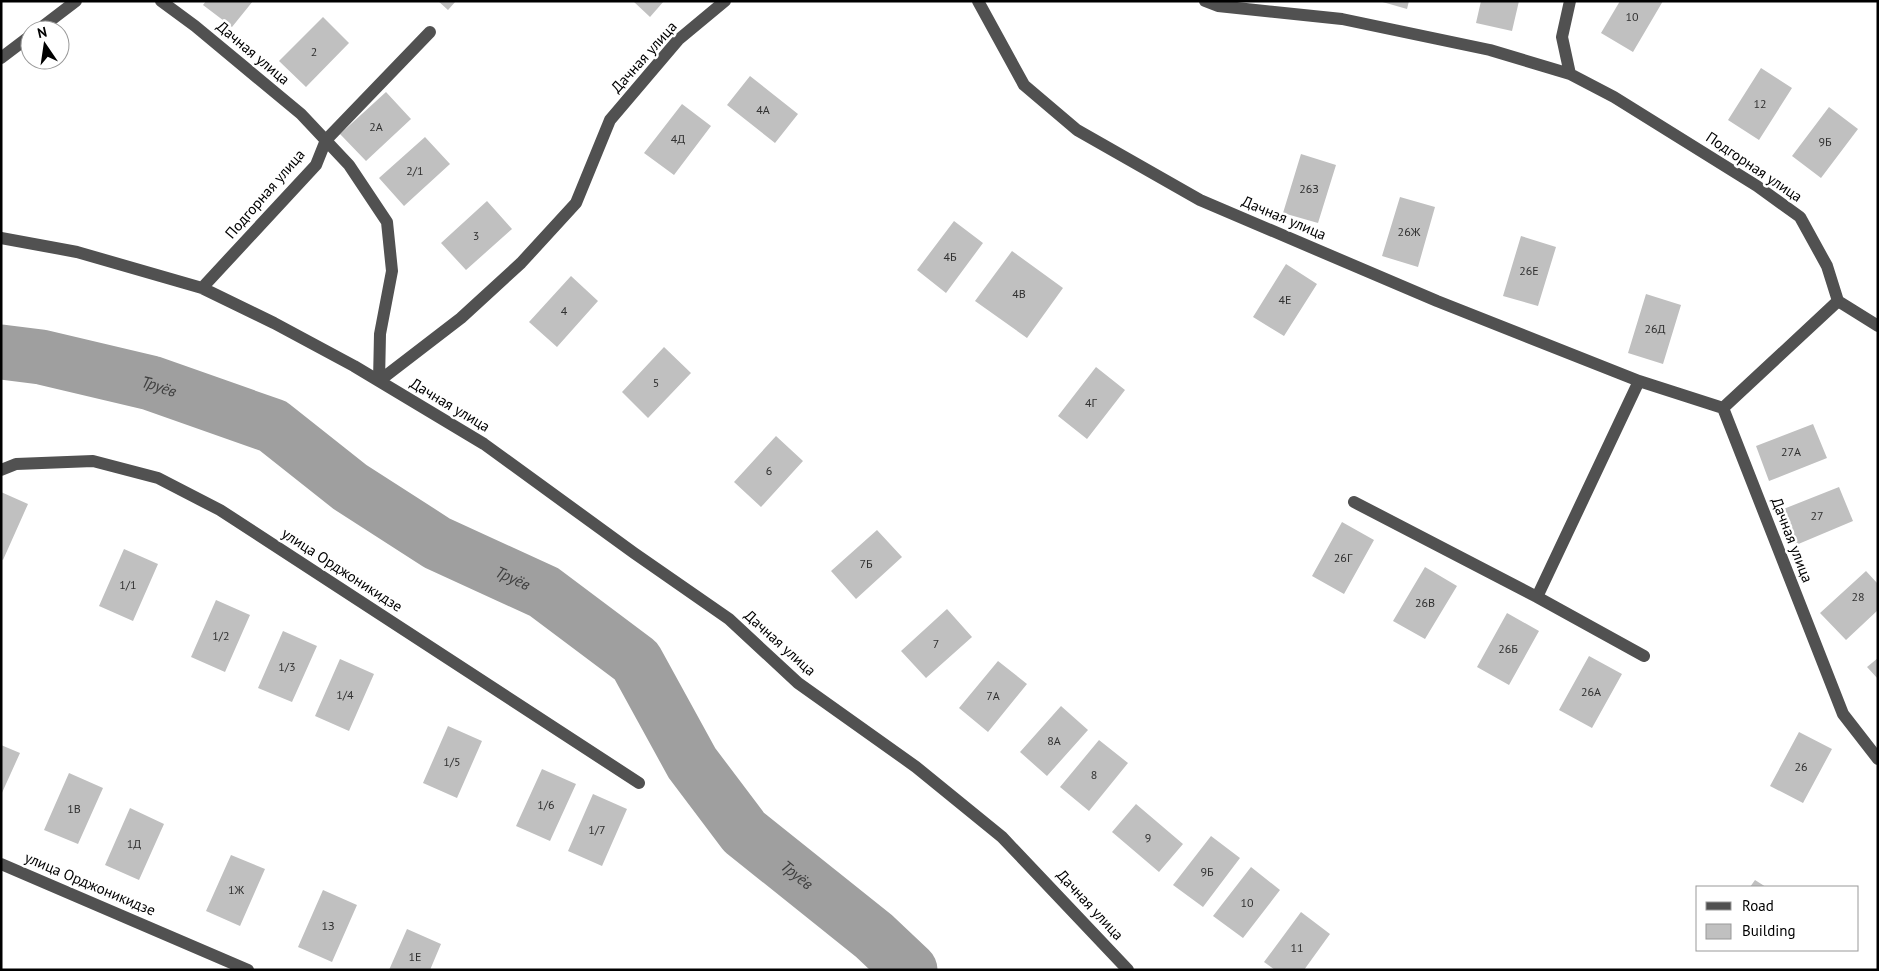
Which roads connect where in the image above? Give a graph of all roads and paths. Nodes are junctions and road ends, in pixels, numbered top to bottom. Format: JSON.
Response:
{"nodes":[{"id":1,"x":76,"y":1,"type":"edge"},
{"id":2,"x":161,"y":1,"type":"edge"},
{"id":3,"x":725,"y":1,"type":"edge"},
{"id":4,"x":978,"y":1,"type":"edge"},
{"id":5,"x":1205,"y":1,"type":"edge"},
{"id":6,"x":1570,"y":1,"type":"edge"},
{"id":7,"x":51,"y":20,"type":"edge"},
{"id":8,"x":430,"y":32,"type":"dead end"},
{"id":9,"x":20,"y":44,"type":"edge"},
{"id":10,"x":1,"y":58,"type":"edge"},
{"id":11,"x":1570,"y":74,"type":"junction"},
{"id":12,"x":326,"y":140,"type":"junction"},
{"id":13,"x":1,"y":238,"type":"edge"},
{"id":14,"x":202,"y":288,"type":"junction"},
{"id":15,"x":1838,"y":301,"type":"junction"},
{"id":16,"x":1878,"y":326,"type":"edge"},
{"id":17,"x":379,"y":381,"type":"junction"},
{"id":18,"x":1639,"y":381,"type":"junction"},
{"id":19,"x":1724,"y":408,"type":"junction"},
{"id":20,"x":1,"y":470,"type":"edge"},
{"id":21,"x":1354,"y":502,"type":"dead end"},
{"id":22,"x":1537,"y":597,"type":"junction"},
{"id":23,"x":1644,"y":656,"type":"dead end"},
{"id":24,"x":1878,"y":759,"type":"edge"},
{"id":25,"x":638,"y":784,"type":"dead end"},
{"id":26,"x":1,"y":864,"type":"edge"},
{"id":27,"x":248,"y":970,"type":"edge"},
{"id":28,"x":1128,"y":970,"type":"edge"}],
"edges":[{"from":1,"to":7,"type":"street"},
{"from":2,"to":12,"type":"street","name":"Дачная улица"},
{"from":3,"to":17,"type":"street","name":"Дачная улица"},
{"from":4,"to":18,"type":"street","name":"Дачная улица"},
{"from":5,"to":11,"type":"street","name":"Подгорная улица"},
{"from":6,"to":11,"type":"street"},
{"from":8,"to":12,"type":"street","name":"Подгорная улица"},
{"from":9,"to":10,"type":"street"},
{"from":11,"to":15,"type":"street","name":"Подгорная улица"},
{"from":12,"to":14,"type":"street","name":"Подгорная улица"},
{"from":12,"to":17,"type":"street","name":"Дачная улица"},
{"from":13,"to":14,"type":"street"},
{"from":14,"to":17,"type":"street"},
{"from":15,"to":16,"type":"street"},
{"from":15,"to":19,"type":"street"},
{"from":17,"to":28,"type":"street","name":"Дачная улица"},
{"from":18,"to":19,"type":"street","name":"Дачная улица"},
{"from":18,"to":22,"type":"street"},
{"from":19,"to":24,"type":"street","name":"Дачная улица"},
{"from":20,"to":25,"type":"street","name":"улица Орджоникидзе"},
{"from":21,"to":22,"type":"street"},
{"from":22,"to":23,"type":"street"},
{"from":26,"to":27,"type":"street","name":"улица Орджоникидзе"}]}
